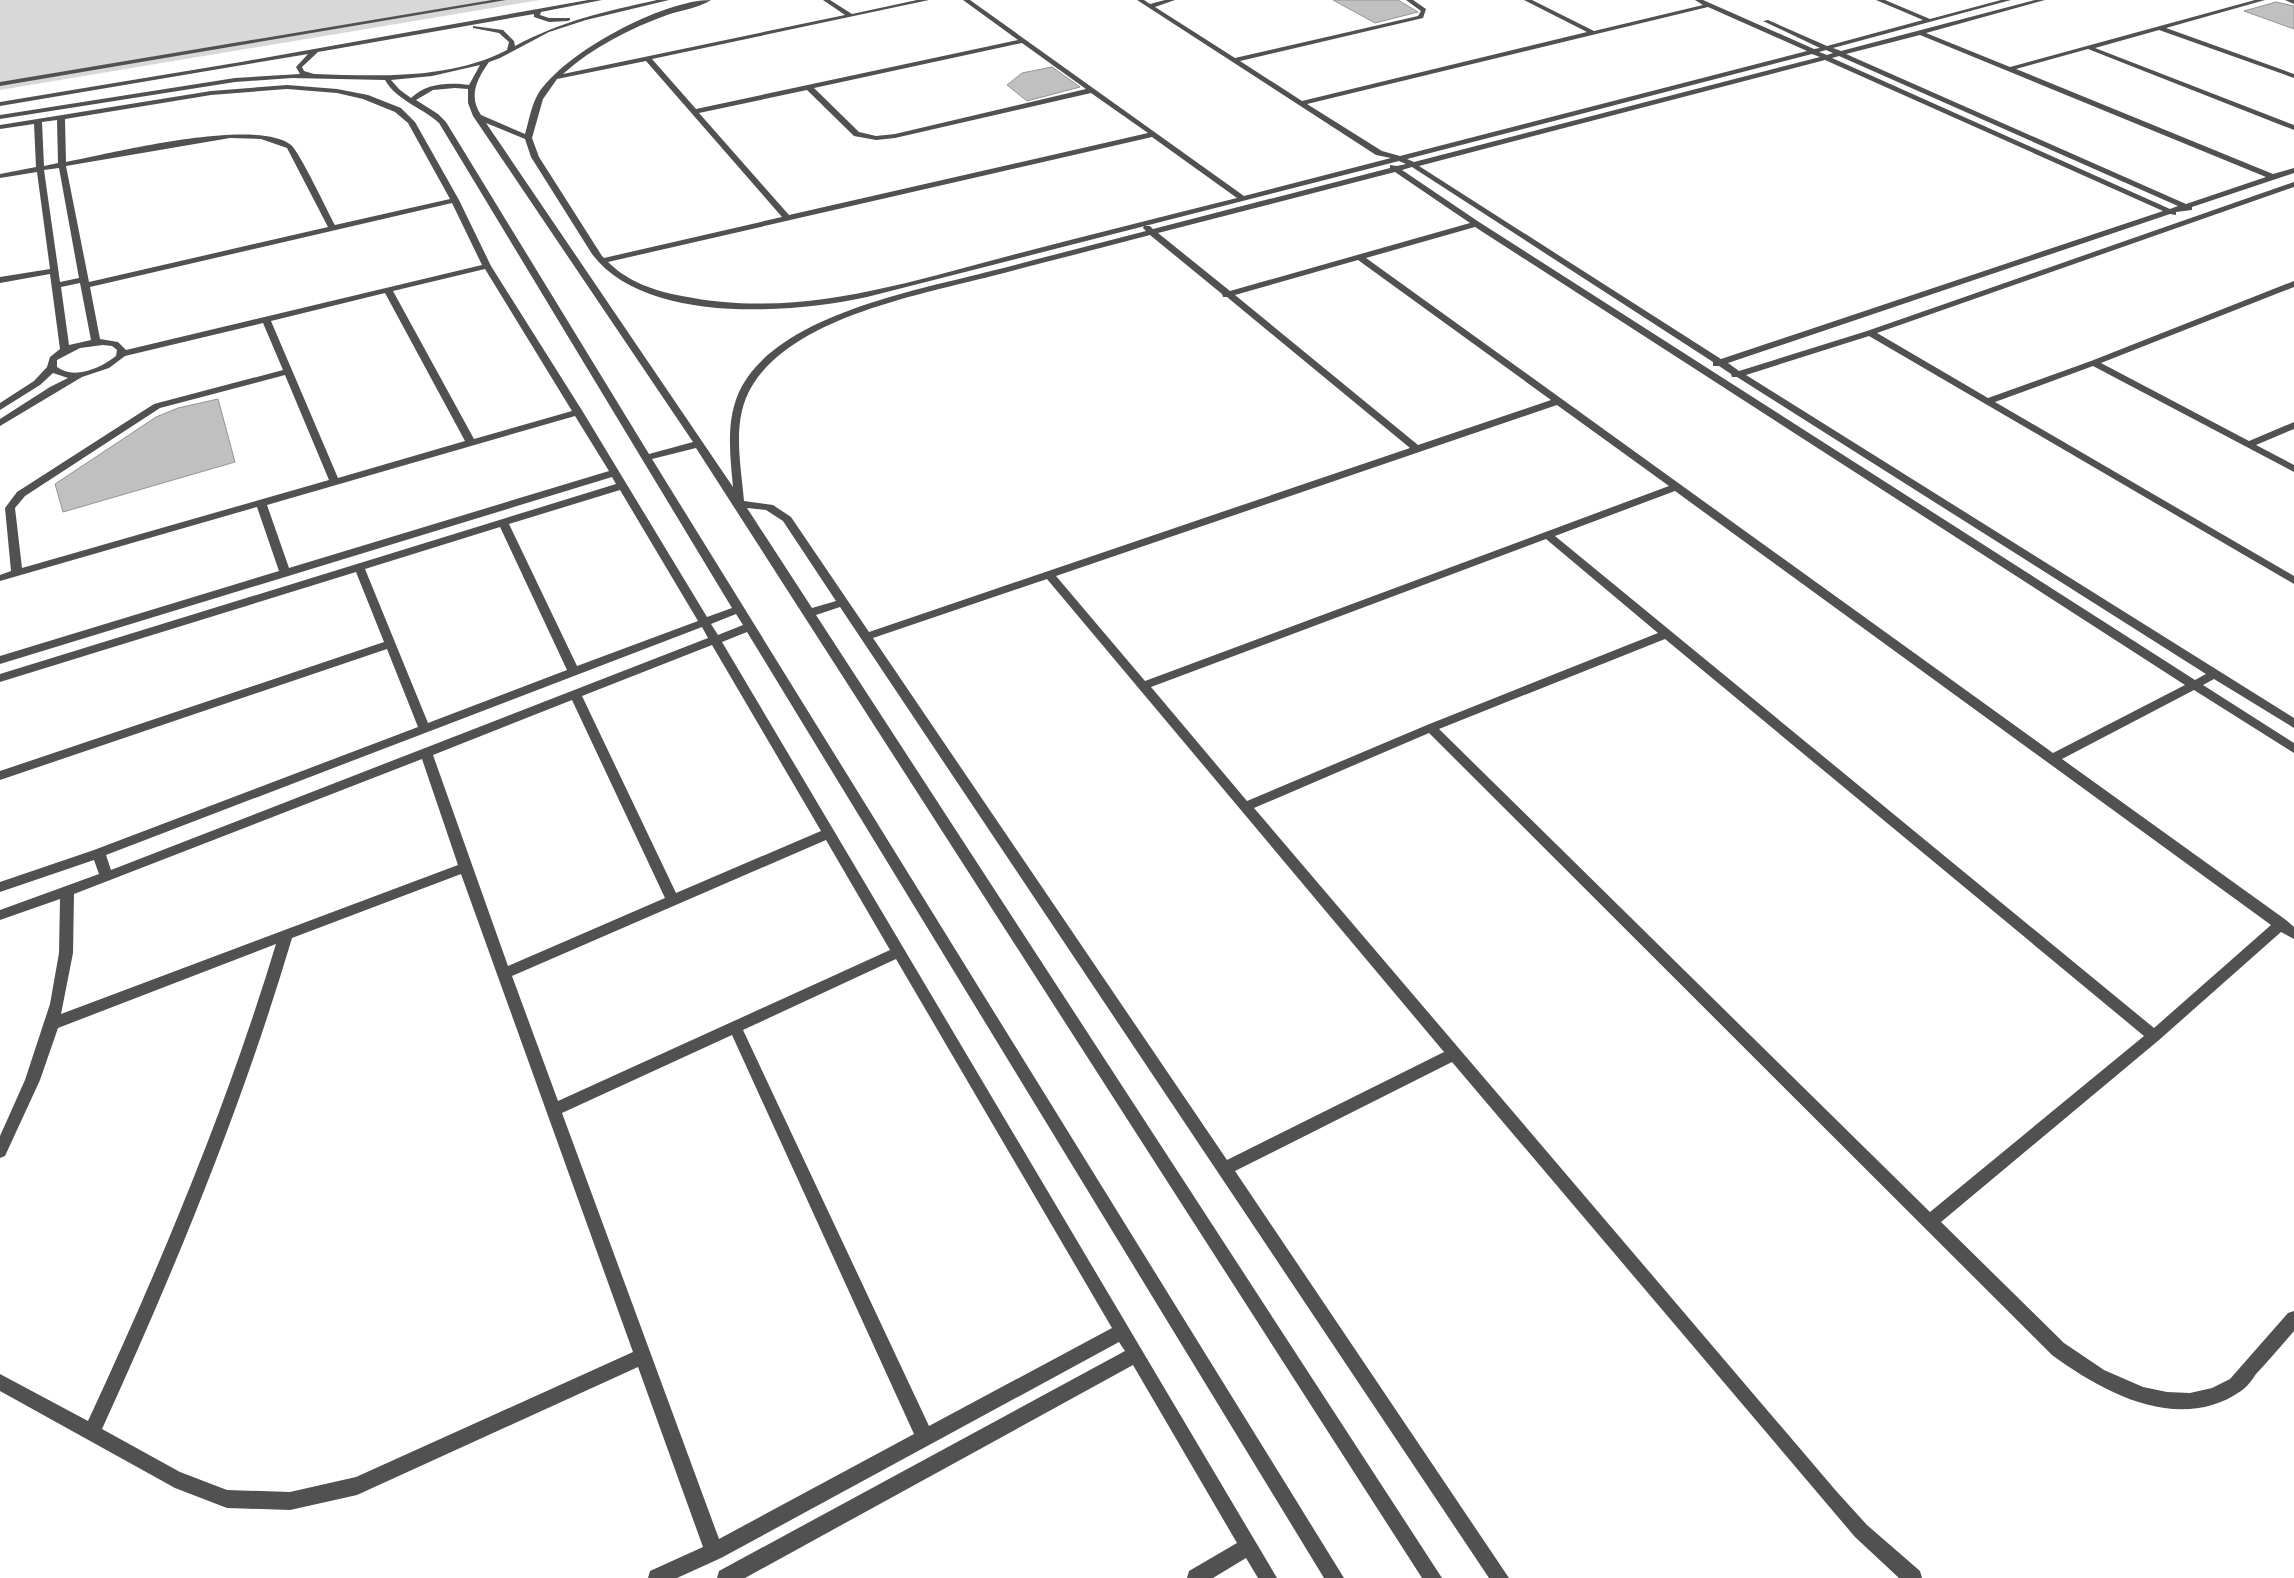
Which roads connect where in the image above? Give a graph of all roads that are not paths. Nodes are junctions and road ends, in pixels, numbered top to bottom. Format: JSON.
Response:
{"nodes":[{"id":1,"x":503,"y":0,"type":"edge"},
{"id":2,"x":599,"y":0,"type":"edge"},
{"id":3,"x":666,"y":0,"type":"edge"},
{"id":4,"x":708,"y":0,"type":"edge"},
{"id":5,"x":826,"y":0,"type":"edge"},
{"id":6,"x":926,"y":0,"type":"edge"},
{"id":7,"x":966,"y":0,"type":"edge"},
{"id":8,"x":1140,"y":0,"type":"edge"},
{"id":9,"x":1172,"y":0,"type":"edge"},
{"id":10,"x":1408,"y":0,"type":"edge"},
{"id":11,"x":1527,"y":0,"type":"edge"},
{"id":12,"x":1699,"y":0,"type":"edge"},
{"id":13,"x":1717,"y":0,"type":"edge"},
{"id":14,"x":1879,"y":0,"type":"edge"},
{"id":15,"x":2008,"y":0,"type":"edge"},
{"id":16,"x":2042,"y":0,"type":"edge"},
{"id":17,"x":2262,"y":0,"type":"edge"},
{"id":18,"x":2288,"y":0,"type":"edge"},
{"id":19,"x":2294,"y":2,"type":"edge"},
{"id":20,"x":1709,"y":5,"type":"junction"},
{"id":21,"x":1150,"y":6,"type":"junction"},
{"id":22,"x":538,"y":12,"type":"junction"},
{"id":23,"x":851,"y":16,"type":"junction"},
{"id":24,"x":584,"y":18,"type":"junction"},
{"id":25,"x":1928,"y":20,"type":"junction"},
{"id":26,"x":453,"y":27,"type":"junction"},
{"id":27,"x":1585,"y":28,"type":"junction"},
{"id":28,"x":2160,"y":28,"type":"junction"},
{"id":29,"x":1919,"y":32,"type":"junction"},
{"id":30,"x":1594,"y":33,"type":"junction"},
{"id":31,"x":1024,"y":41,"type":"junction"},
{"id":32,"x":2088,"y":47,"type":"junction"},
{"id":33,"x":1826,"y":48,"type":"junction"},
{"id":34,"x":318,"y":51,"type":"junction"},
{"id":35,"x":510,"y":51,"type":"junction"},
{"id":36,"x":1812,"y":52,"type":"junction"},
{"id":37,"x":1839,"y":54,"type":"junction"},
{"id":38,"x":647,"y":58,"type":"junction"},
{"id":39,"x":1824,"y":58,"type":"junction"},
{"id":40,"x":1235,"y":60,"type":"junction"},
{"id":41,"x":486,"y":61,"type":"junction"},
{"id":42,"x":241,"y":64,"type":"junction"},
{"id":43,"x":2009,"y":69,"type":"junction"},
{"id":44,"x":312,"y":76,"type":"junction"},
{"id":45,"x":2294,"y":76,"type":"edge"},
{"id":46,"x":250,"y":78,"type":"junction"},
{"id":47,"x":387,"y":78,"type":"junction"},
{"id":48,"x":554,"y":78,"type":"junction"},
{"id":49,"x":0,"y":84,"type":"edge"},
{"id":50,"x":471,"y":87,"type":"junction"},
{"id":51,"x":808,"y":87,"type":"junction"},
{"id":52,"x":1093,"y":90,"type":"junction"},
{"id":53,"x":1293,"y":98,"type":"junction"},
{"id":54,"x":410,"y":100,"type":"junction"},
{"id":55,"x":1301,"y":103,"type":"junction"},
{"id":56,"x":0,"y":104,"type":"edge"},
{"id":57,"x":694,"y":112,"type":"junction"},
{"id":58,"x":478,"y":116,"type":"junction"},
{"id":59,"x":0,"y":117,"type":"edge"},
{"id":60,"x":61,"y":117,"type":"junction"},
{"id":61,"x":38,"y":121,"type":"junction"},
{"id":62,"x":0,"y":127,"type":"edge"},
{"id":63,"x":2294,"y":128,"type":"edge"},
{"id":64,"x":1155,"y":134,"type":"junction"},
{"id":65,"x":528,"y":138,"type":"junction"},
{"id":66,"x":1379,"y":153,"type":"junction"},
{"id":67,"x":1400,"y":158,"type":"junction"},
{"id":68,"x":1386,"y":162,"type":"junction"},
{"id":69,"x":62,"y":164,"type":"junction"},
{"id":70,"x":1413,"y":165,"type":"junction"},
{"id":71,"x":40,"y":168,"type":"junction"},
{"id":72,"x":1396,"y":169,"type":"junction"},
{"id":73,"x":2294,"y":170,"type":"edge"},
{"id":74,"x":0,"y":176,"type":"edge"},
{"id":75,"x":2273,"y":177,"type":"junction"},
{"id":76,"x":2294,"y":184,"type":"edge"},
{"id":77,"x":1244,"y":199,"type":"junction"},
{"id":78,"x":455,"y":200,"type":"junction"},
{"id":79,"x":2185,"y":206,"type":"junction"},
{"id":80,"x":2170,"y":212,"type":"junction"},
{"id":81,"x":2205,"y":215,"type":"junction"},
{"id":82,"x":788,"y":219,"type":"junction"},
{"id":83,"x":2190,"y":220,"type":"junction"},
{"id":84,"x":1476,"y":224,"type":"junction"},
{"id":85,"x":1144,"y":225,"type":"junction"},
{"id":86,"x":333,"y":229,"type":"junction"},
{"id":87,"x":1152,"y":232,"type":"junction"},
{"id":88,"x":1359,"y":257,"type":"junction"},
{"id":89,"x":485,"y":262,"type":"junction"},
{"id":90,"x":602,"y":262,"type":"junction"},
{"id":91,"x":55,"y":271,"type":"junction"},
{"id":92,"x":0,"y":280,"type":"edge"},
{"id":93,"x":84,"y":283,"type":"junction"},
{"id":94,"x":2294,"y":284,"type":"edge"},
{"id":95,"x":57,"y":285,"type":"junction"},
{"id":96,"x":388,"y":290,"type":"junction"},
{"id":97,"x":1226,"y":294,"type":"junction"},
{"id":98,"x":819,"y":312,"type":"junction"},
{"id":99,"x":266,"y":319,"type":"junction"},
{"id":100,"x":831,"y":321,"type":"junction"},
{"id":101,"x":1870,"y":333,"type":"junction"},
{"id":102,"x":96,"y":342,"type":"junction"},
{"id":103,"x":120,"y":350,"type":"junction"},
{"id":104,"x":65,"y":351,"type":"junction"},
{"id":105,"x":1721,"y":363,"type":"junction"},
{"id":106,"x":2094,"y":364,"type":"junction"},
{"id":107,"x":52,"y":368,"type":"junction"},
{"id":108,"x":1703,"y":369,"type":"junction"},
{"id":109,"x":290,"y":371,"type":"junction"},
{"id":110,"x":85,"y":374,"type":"junction"},
{"id":111,"x":1739,"y":374,"type":"junction"},
{"id":112,"x":1720,"y":380,"type":"junction"},
{"id":113,"x":1558,"y":401,"type":"junction"},
{"id":114,"x":1989,"y":401,"type":"junction"},
{"id":115,"x":0,"y":407,"type":"edge"},
{"id":116,"x":578,"y":412,"type":"junction"},
{"id":117,"x":0,"y":423,"type":"edge"},
{"id":118,"x":2294,"y":425,"type":"edge"},
{"id":119,"x":471,"y":442,"type":"junction"},
{"id":120,"x":698,"y":444,"type":"junction"},
{"id":121,"x":2248,"y":445,"type":"junction"},
{"id":122,"x":1417,"y":449,"type":"junction"},
{"id":123,"x":646,"y":458,"type":"junction"},
{"id":124,"x":2294,"y":469,"type":"edge"},
{"id":125,"x":614,"y":473,"type":"junction"},
{"id":126,"x":335,"y":482,"type":"junction"},
{"id":127,"x":622,"y":486,"type":"junction"},
{"id":128,"x":1677,"y":487,"type":"junction"},
{"id":129,"x":261,"y":503,"type":"junction"},
{"id":130,"x":739,"y":504,"type":"junction"},
{"id":131,"x":503,"y":523,"type":"junction"},
{"id":132,"x":1548,"y":536,"type":"junction"},
{"id":133,"x":360,"y":567,"type":"junction"},
{"id":134,"x":17,"y":573,"type":"junction"},
{"id":135,"x":285,"y":573,"type":"junction"},
{"id":136,"x":1049,"y":575,"type":"junction"},
{"id":137,"x":0,"y":578,"type":"edge"},
{"id":138,"x":2294,"y":581,"type":"edge"},
{"id":139,"x":843,"y":602,"type":"junction"},
{"id":140,"x":739,"y":609,"type":"junction"},
{"id":141,"x":810,"y":613,"type":"junction"},
{"id":142,"x":704,"y":622,"type":"junction"},
{"id":143,"x":751,"y":626,"type":"junction"},
{"id":144,"x":1666,"y":634,"type":"junction"},
{"id":145,"x":866,"y":637,"type":"junction"},
{"id":146,"x":715,"y":640,"type":"junction"},
{"id":147,"x":390,"y":644,"type":"junction"},
{"id":148,"x":0,"y":660,"type":"edge"},
{"id":149,"x":574,"y":672,"type":"junction"},
{"id":150,"x":2215,"y":674,"type":"junction"},
{"id":151,"x":0,"y":678,"type":"edge"},
{"id":152,"x":2195,"y":685,"type":"junction"},
{"id":153,"x":1142,"y":686,"type":"junction"},
{"id":154,"x":575,"y":695,"type":"junction"},
{"id":155,"x":2294,"y":724,"type":"edge"},
{"id":156,"x":1431,"y":728,"type":"junction"},
{"id":157,"x":425,"y":729,"type":"junction"},
{"id":158,"x":2294,"y":749,"type":"edge"},
{"id":159,"x":426,"y":753,"type":"junction"},
{"id":160,"x":2052,"y":759,"type":"junction"},
{"id":161,"x":0,"y":776,"type":"edge"},
{"id":162,"x":1244,"y":807,"type":"junction"},
{"id":163,"x":829,"y":833,"type":"junction"},
{"id":164,"x":99,"y":853,"type":"junction"},
{"id":165,"x":465,"y":867,"type":"junction"},
{"id":166,"x":106,"y":877,"type":"junction"},
{"id":167,"x":0,"y":888,"type":"edge"},
{"id":168,"x":67,"y":891,"type":"junction"},
{"id":169,"x":673,"y":901,"type":"junction"},
{"id":170,"x":0,"y":915,"type":"edge"},
{"id":171,"x":2281,"y":924,"type":"junction"},
{"id":172,"x":2294,"y":934,"type":"edge"},
{"id":173,"x":286,"y":935,"type":"junction"},
{"id":174,"x":898,"y":952,"type":"junction"},
{"id":175,"x":505,"y":972,"type":"junction"},
{"id":176,"x":52,"y":1024,"type":"junction"},
{"id":177,"x":735,"y":1027,"type":"junction"},
{"id":178,"x":2154,"y":1036,"type":"junction"},
{"id":179,"x":1454,"y":1054,"type":"junction"},
{"id":180,"x":554,"y":1110,"type":"junction"},
{"id":181,"x":0,"y":1151,"type":"edge"},
{"id":182,"x":1225,"y":1169,"type":"junction"},
{"id":183,"x":1930,"y":1222,"type":"junction"},
{"id":184,"x":2294,"y":1319,"type":"edge"},
{"id":185,"x":1122,"y":1331,"type":"junction"},
{"id":186,"x":1136,"y":1354,"type":"junction"},
{"id":187,"x":643,"y":1356,"type":"junction"},
{"id":188,"x":0,"y":1382,"type":"edge"},
{"id":189,"x":91,"y":1433,"type":"junction"},
{"id":190,"x":925,"y":1437,"type":"junction"},
{"id":191,"x":1249,"y":1546,"type":"junction"},
{"id":192,"x":714,"y":1550,"type":"junction"},
{"id":193,"x":657,"y":1578,"type":"edge"},
{"id":194,"x":726,"y":1578,"type":"edge"},
{"id":195,"x":1196,"y":1578,"type":"edge"},
{"id":196,"x":1268,"y":1578,"type":"edge"},
{"id":197,"x":1335,"y":1578,"type":"edge"},
{"id":198,"x":1433,"y":1578,"type":"edge"},
{"id":199,"x":1500,"y":1578,"type":"edge"},
{"id":200,"x":1913,"y":1578,"type":"edge"}],
"edges":[{"from":1,"to":49,"type":"street"},
{"from":2,"to":22,"type":"street"},
{"from":3,"to":24,"type":"street"},
{"from":4,"to":48,"type":"street"},
{"from":5,"to":23,"type":"street"},
{"from":6,"to":23,"type":"street"},
{"from":7,"to":31,"type":"street"},
{"from":8,"to":21,"type":"street"},
{"from":9,"to":21,"type":"street"},
{"from":10,"to":40,"type":"street"},
{"from":11,"to":27,"type":"street"},
{"from":12,"to":20,"type":"street"},
{"from":12,"to":27,"type":"street"},
{"from":13,"to":33,"type":"street"},
{"from":14,"to":25,"type":"street"},
{"from":15,"to":25,"type":"street"},
{"from":16,"to":29,"type":"street"},
{"from":17,"to":28,"type":"street"},
{"from":18,"to":19,"type":"street"},
{"from":20,"to":30,"type":"street"},
{"from":20,"to":36,"type":"street"},
{"from":21,"to":40,"type":"street"},
{"from":22,"to":24,"type":"street"},
{"from":22,"to":26,"type":"street"},
{"from":23,"to":38,"type":"street"},
{"from":24,"to":35,"type":"street"},
{"from":25,"to":33,"type":"street"},
{"from":26,"to":34,"type":"street"},
{"from":26,"to":35,"type":"street"},
{"from":27,"to":30,"type":"street"},
{"from":27,"to":53,"type":"street"},
{"from":28,"to":32,"type":"street"},
{"from":28,"to":45,"type":"street"},
{"from":29,"to":37,"type":"street"},
{"from":29,"to":43,"type":"street"},
{"from":30,"to":55,"type":"street"},
{"from":31,"to":51,"type":"street"},
{"from":31,"to":52,"type":"street"},
{"from":32,"to":43,"type":"street"},
{"from":32,"to":63,"type":"street"},
{"from":33,"to":36,"type":"street"},
{"from":33,"to":37,"type":"street"},
{"from":34,"to":42,"type":"street"},
{"from":34,"to":44,"type":"street"},
{"from":35,"to":41,"type":"street"},
{"from":36,"to":39,"type":"street"},
{"from":36,"to":67,"type":"street"},
{"from":37,"to":39,"type":"street"},
{"from":37,"to":79,"type":"street"},
{"from":38,"to":48,"type":"street"},
{"from":38,"to":57,"type":"street"},
{"from":39,"to":70,"type":"street"},
{"from":39,"to":80,"type":"street"},
{"from":40,"to":53,"type":"street"},
{"from":41,"to":47,"type":"street"},
{"from":41,"to":50,"type":"street"},
{"from":42,"to":46,"type":"street"},
{"from":42,"to":56,"type":"street"},
{"from":43,"to":75,"type":"street"},
{"from":44,"to":46,"type":"street"},
{"from":44,"to":47,"type":"street"},
{"from":46,"to":59,"type":"street"},
{"from":47,"to":54,"type":"street"},
{"from":48,"to":65,"type":"street"},
{"from":50,"to":54,"type":"street"},
{"from":50,"to":58,"type":"street"},
{"from":51,"to":52,"type":"street"},
{"from":51,"to":57,"type":"street"},
{"from":52,"to":64,"type":"street"},
{"from":53,"to":55,"type":"street"},
{"from":54,"to":123,"type":"street"},
{"from":55,"to":66,"type":"street"},
{"from":57,"to":82,"type":"street"},
{"from":58,"to":65,"type":"street"},
{"from":58,"to":120,"type":"street"},
{"from":60,"to":61,"type":"street"},
{"from":60,"to":69,"type":"street"},
{"from":60,"to":78,"type":"street"},
{"from":61,"to":62,"type":"street"},
{"from":61,"to":71,"type":"street"},
{"from":64,"to":77,"type":"street"},
{"from":64,"to":82,"type":"street"},
{"from":65,"to":90,"type":"street"},
{"from":66,"to":67,"type":"street"},
{"from":66,"to":68,"type":"street"},
{"from":67,"to":68,"type":"street"},
{"from":67,"to":70,"type":"street"},
{"from":68,"to":72,"type":"street"},
{"from":68,"to":77,"type":"street"},
{"from":69,"to":71,"type":"street"},
{"from":69,"to":86,"type":"street"},
{"from":69,"to":93,"type":"street"},
{"from":70,"to":72,"type":"street"},
{"from":70,"to":105,"type":"street"},
{"from":71,"to":74,"type":"street"},
{"from":71,"to":91,"type":"street"},
{"from":72,"to":84,"type":"street"},
{"from":72,"to":87,"type":"street"},
{"from":73,"to":75,"type":"street"},
{"from":75,"to":79,"type":"street"},
{"from":76,"to":81,"type":"street"},
{"from":77,"to":85,"type":"street"},
{"from":78,"to":86,"type":"street"},
{"from":78,"to":89,"type":"street"},
{"from":79,"to":80,"type":"street"},
{"from":79,"to":81,"type":"street"},
{"from":80,"to":83,"type":"street"},
{"from":80,"to":105,"type":"street"},
{"from":81,"to":83,"type":"street"},
{"from":82,"to":90,"type":"street"},
{"from":83,"to":101,"type":"street"},
{"from":84,"to":88,"type":"street"},
{"from":84,"to":108,"type":"street"},
{"from":85,"to":87,"type":"street"},
{"from":85,"to":98,"type":"street"},
{"from":86,"to":93,"type":"street"},
{"from":87,"to":97,"type":"street"},
{"from":87,"to":100,"type":"street"},
{"from":88,"to":97,"type":"street"},
{"from":88,"to":113,"type":"street"},
{"from":89,"to":96,"type":"street"},
{"from":89,"to":103,"type":"street"},
{"from":89,"to":116,"type":"street"},
{"from":90,"to":98,"type":"street"},
{"from":91,"to":92,"type":"street"},
{"from":91,"to":95,"type":"street"},
{"from":93,"to":95,"type":"street"},
{"from":93,"to":102,"type":"street"},
{"from":94,"to":106,"type":"street"},
{"from":95,"to":104,"type":"street"},
{"from":96,"to":99,"type":"street"},
{"from":96,"to":119,"type":"street"},
{"from":97,"to":122,"type":"street"},
{"from":98,"to":100,"type":"street"},
{"from":99,"to":103,"type":"street"},
{"from":99,"to":109,"type":"street"},
{"from":100,"to":130,"type":"street"},
{"from":101,"to":111,"type":"street"},
{"from":101,"to":114,"type":"street"},
{"from":102,"to":103,"type":"street"},
{"from":102,"to":104,"type":"street"},
{"from":103,"to":110,"type":"street"},
{"from":104,"to":107,"type":"street"},
{"from":105,"to":108,"type":"street"},
{"from":105,"to":111,"type":"street"},
{"from":106,"to":114,"type":"street"},
{"from":106,"to":121,"type":"street"},
{"from":107,"to":110,"type":"street"},
{"from":107,"to":115,"type":"street"},
{"from":108,"to":112,"type":"street"},
{"from":109,"to":126,"type":"street"},
{"from":109,"to":134,"type":"street"},
{"from":110,"to":117,"type":"street"},
{"from":111,"to":112,"type":"street"},
{"from":111,"to":150,"type":"street"},
{"from":112,"to":152,"type":"street"},
{"from":113,"to":122,"type":"street"},
{"from":113,"to":128,"type":"street"},
{"from":114,"to":138,"type":"street"},
{"from":116,"to":119,"type":"street"},
{"from":116,"to":125,"type":"street"},
{"from":118,"to":121,"type":"street"},
{"from":119,"to":126,"type":"street"},
{"from":120,"to":123,"type":"street"},
{"from":120,"to":130,"type":"street"},
{"from":121,"to":124,"type":"street"},
{"from":122,"to":136,"type":"street"},
{"from":123,"to":140,"type":"street"},
{"from":125,"to":127,"type":"street"},
{"from":125,"to":135,"type":"street"},
{"from":126,"to":129,"type":"street"},
{"from":127,"to":131,"type":"street"},
{"from":127,"to":142,"type":"street"},
{"from":128,"to":132,"type":"street"},
{"from":128,"to":160,"type":"street"},
{"from":129,"to":134,"type":"street"},
{"from":129,"to":135,"type":"street"},
{"from":130,"to":139,"type":"street"},
{"from":130,"to":141,"type":"street"},
{"from":131,"to":133,"type":"street"},
{"from":131,"to":149,"type":"street"},
{"from":132,"to":144,"type":"street"},
{"from":132,"to":153,"type":"street"},
{"from":133,"to":147,"type":"street"},
{"from":133,"to":151,"type":"street"},
{"from":134,"to":137,"type":"street"},
{"from":135,"to":148,"type":"street"},
{"from":136,"to":145,"type":"street"},
{"from":136,"to":153,"type":"street"},
{"from":139,"to":141,"type":"street"},
{"from":139,"to":145,"type":"street"},
{"from":140,"to":142,"type":"street"},
{"from":140,"to":143,"type":"street"},
{"from":141,"to":198,"type":"street"},
{"from":142,"to":146,"type":"street"},
{"from":142,"to":149,"type":"street"},
{"from":143,"to":146,"type":"street"},
{"from":143,"to":197,"type":"street"},
{"from":144,"to":156,"type":"street"},
{"from":144,"to":178,"type":"street"},
{"from":145,"to":182,"type":"street"},
{"from":146,"to":154,"type":"street"},
{"from":146,"to":163,"type":"street"},
{"from":147,"to":157,"type":"street"},
{"from":147,"to":161,"type":"street"},
{"from":149,"to":157,"type":"street"},
{"from":150,"to":152,"type":"street"},
{"from":150,"to":155,"type":"street"},
{"from":152,"to":158,"type":"street"},
{"from":152,"to":160,"type":"street"},
{"from":153,"to":162,"type":"street"},
{"from":154,"to":159,"type":"street"},
{"from":154,"to":169,"type":"street"},
{"from":156,"to":162,"type":"street"},
{"from":156,"to":183,"type":"street"},
{"from":157,"to":164,"type":"street"},
{"from":159,"to":165,"type":"street"},
{"from":159,"to":166,"type":"street"},
{"from":160,"to":171,"type":"street"},
{"from":162,"to":179,"type":"street"},
{"from":163,"to":169,"type":"street"},
{"from":163,"to":174,"type":"street"},
{"from":164,"to":166,"type":"street"},
{"from":164,"to":167,"type":"street"},
{"from":165,"to":173,"type":"street"},
{"from":165,"to":175,"type":"street"},
{"from":166,"to":168,"type":"street"},
{"from":168,"to":170,"type":"street"},
{"from":168,"to":176,"type":"street"},
{"from":169,"to":175,"type":"street"},
{"from":171,"to":172,"type":"street"},
{"from":171,"to":178,"type":"street"},
{"from":173,"to":176,"type":"street"},
{"from":173,"to":189,"type":"street"},
{"from":174,"to":177,"type":"street"},
{"from":174,"to":185,"type":"street"},
{"from":175,"to":180,"type":"street"},
{"from":176,"to":181,"type":"street"},
{"from":177,"to":180,"type":"street"},
{"from":177,"to":190,"type":"street"},
{"from":178,"to":183,"type":"street"},
{"from":179,"to":182,"type":"street"},
{"from":179,"to":200,"type":"street"},
{"from":180,"to":187,"type":"street"},
{"from":182,"to":199,"type":"street"},
{"from":183,"to":184,"type":"street"},
{"from":185,"to":186,"type":"street"},
{"from":185,"to":190,"type":"street"},
{"from":186,"to":191,"type":"street"},
{"from":186,"to":194,"type":"street"},
{"from":187,"to":189,"type":"street"},
{"from":187,"to":192,"type":"street"},
{"from":188,"to":189,"type":"street"},
{"from":190,"to":192,"type":"street"},
{"from":191,"to":195,"type":"street"},
{"from":191,"to":196,"type":"street"},
{"from":192,"to":193,"type":"street"}]}
